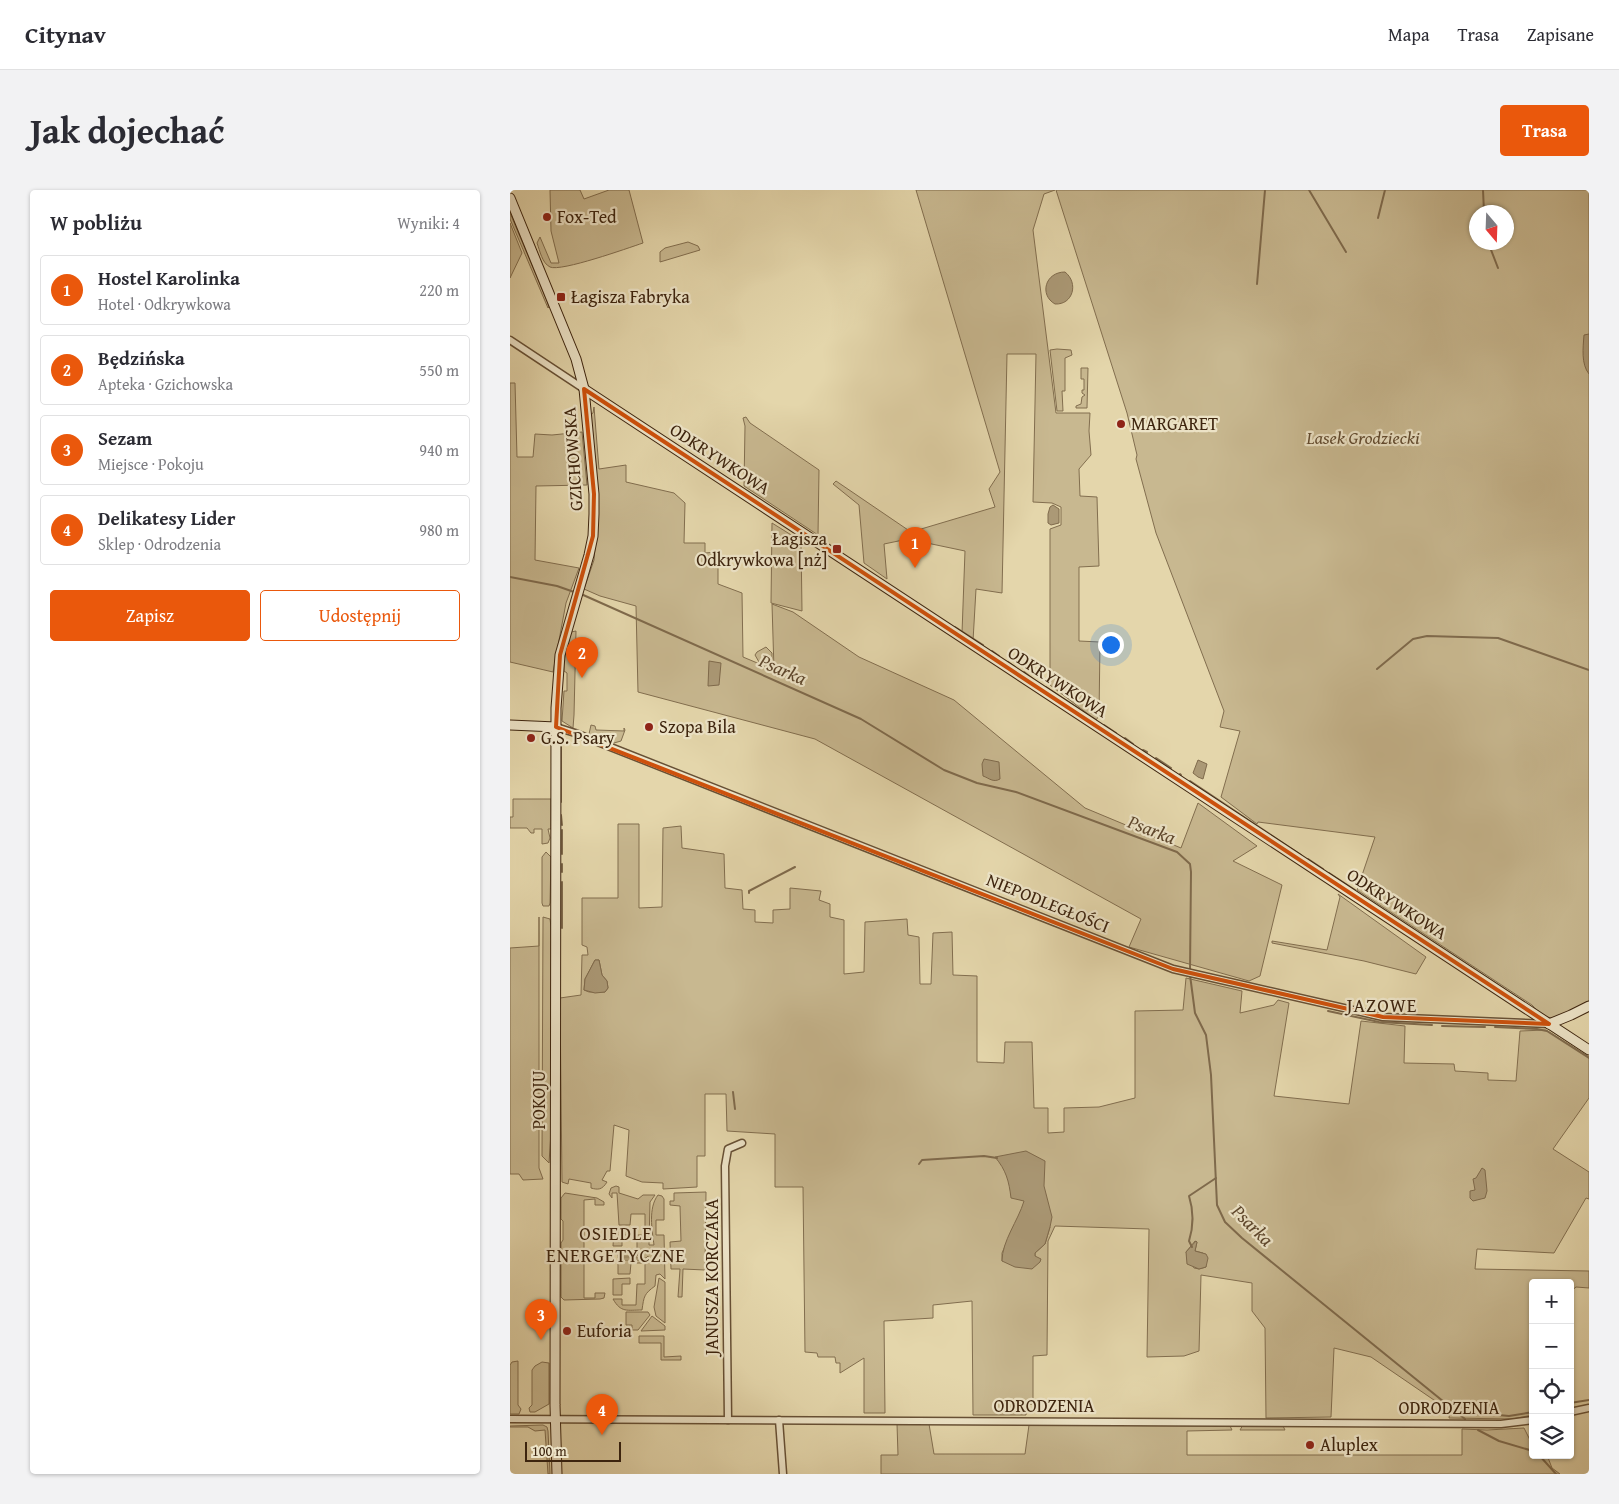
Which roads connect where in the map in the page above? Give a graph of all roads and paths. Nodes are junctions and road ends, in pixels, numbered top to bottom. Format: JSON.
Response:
{"nodes":[{"id":1,"x":510,"y":198,"type":"edge"},
{"id":2,"x":510,"y":340,"type":"edge"},
{"id":3,"x":584,"y":389,"type":"junction"},
{"id":4,"x":510,"y":725,"type":"edge"},
{"id":5,"x":556,"y":727,"type":"junction"},
{"id":6,"x":1589,"y":1006,"type":"edge"},
{"id":7,"x":1549,"y":1024,"type":"junction"},
{"id":8,"x":1589,"y":1050,"type":"edge"},
{"id":9,"x":742,"y":1143,"type":"dead end"},
{"id":10,"x":1589,"y":1408,"type":"edge"},
{"id":11,"x":1574,"y":1411,"type":"edge"},
{"id":12,"x":555,"y":1418,"type":"junction"},
{"id":13,"x":510,"y":1419,"type":"edge"},
{"id":14,"x":728,"y":1420,"type":"junction"},
{"id":15,"x":779,"y":1420,"type":"junction"},
{"id":16,"x":1529,"y":1421,"type":"edge"},
{"id":17,"x":557,"y":1474,"type":"edge"},
{"id":18,"x":783,"y":1474,"type":"edge"}],
"edges":[{"from":1,"to":3,"type":"street","name":"GZICHOWSKA"},
{"from":2,"to":3,"type":"street","name":"ODKRYWKOWA"},
{"from":3,"to":5,"type":"street","name":"GZICHOWSKA"},
{"from":3,"to":7,"type":"street","name":"ODKRYWKOWA"},
{"from":4,"to":5,"type":"street"},
{"from":5,"to":7,"type":"street","name":"NIEPODLEGŁOŚCI"},
{"from":5,"to":12,"type":"street","name":"POKOJU"},
{"from":6,"to":7,"type":"street"},
{"from":7,"to":8,"type":"street","name":"ODKRYWKOWA"},
{"from":9,"to":14,"type":"street","name":"JANUSZA KORCZAKA"},
{"from":10,"to":11,"type":"street"},
{"from":12,"to":13,"type":"street","name":"ODRODZENIA"},
{"from":12,"to":14,"type":"street","name":"ODRODZENIA"},
{"from":12,"to":17,"type":"street","name":"POKOJU"},
{"from":14,"to":15,"type":"street","name":"ODRODZENIA"},
{"from":15,"to":16,"type":"street","name":"ODRODZENIA"},
{"from":15,"to":18,"type":"street"}]}
